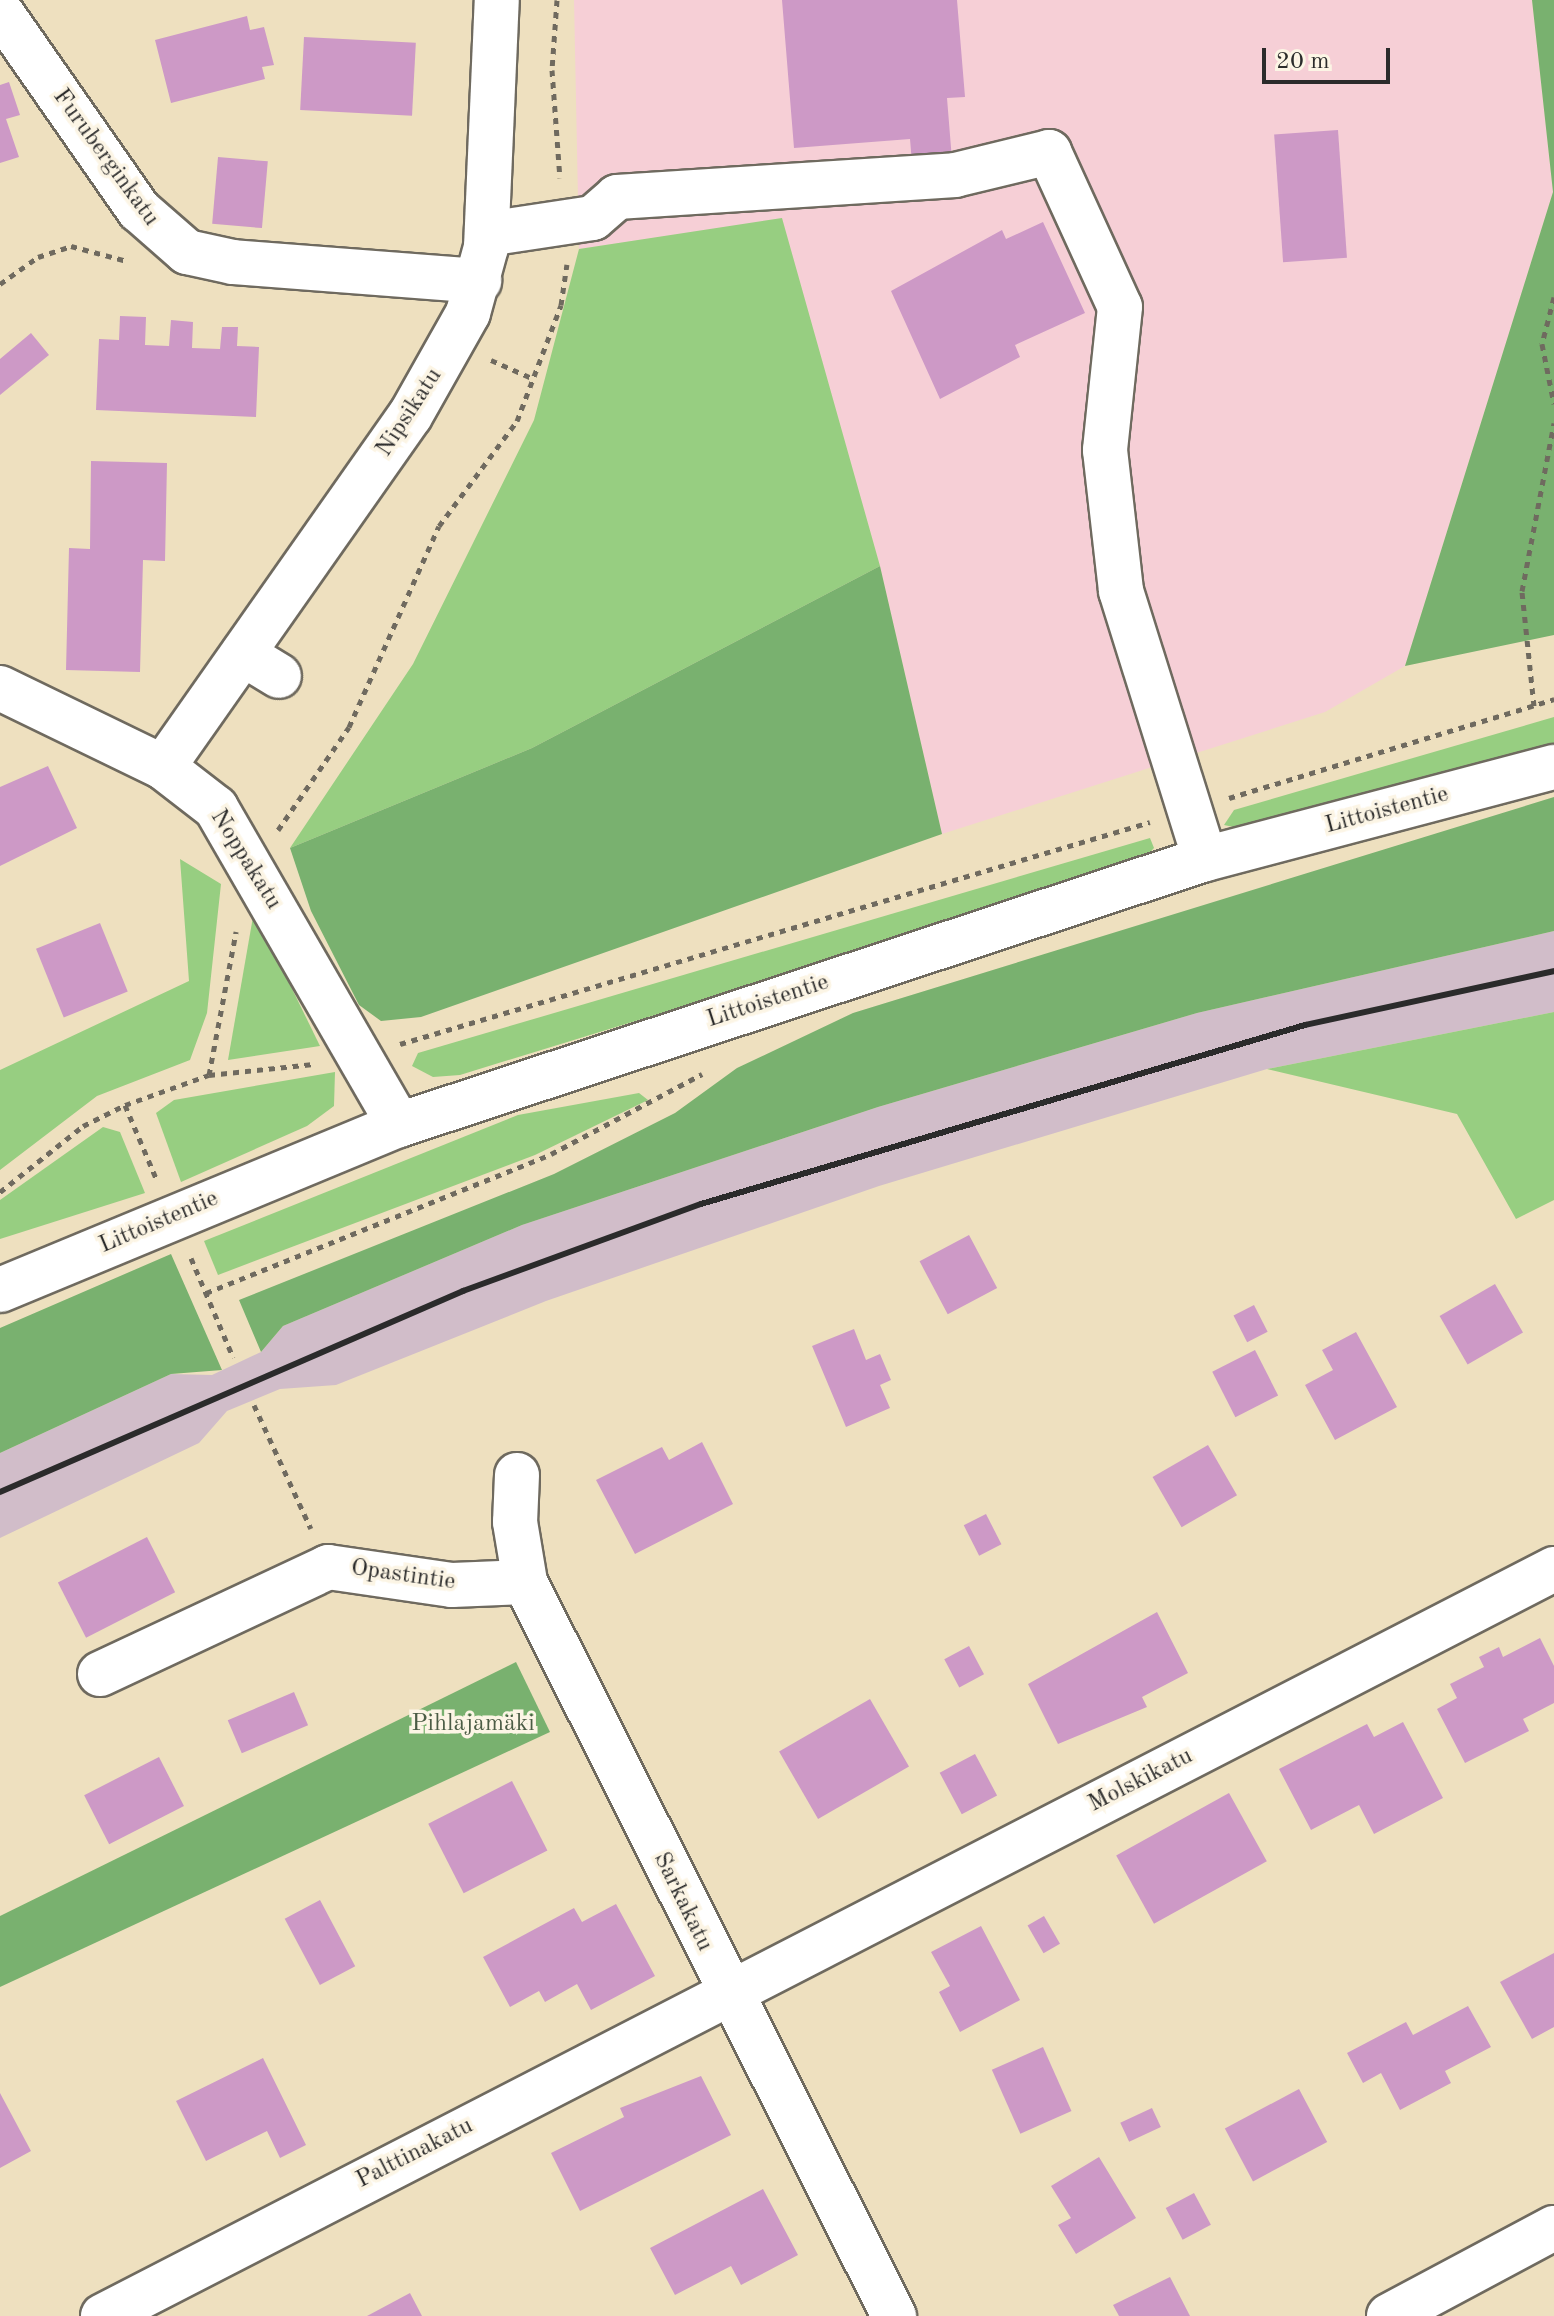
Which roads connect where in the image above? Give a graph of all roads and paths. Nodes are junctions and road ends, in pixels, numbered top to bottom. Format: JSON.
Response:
{"nodes":[{"id":1,"x":497,"y":0,"type":"edge"},
{"id":2,"x":557,"y":0,"type":"edge"},
{"id":3,"x":0,"y":11,"type":"edge"},
{"id":4,"x":565,"y":222,"type":"junction"},
{"id":5,"x":487,"y":234,"type":"junction"},
{"id":6,"x":479,"y":281,"type":"junction"},
{"id":7,"x":1554,"y":297,"type":"edge"},
{"id":8,"x":1554,"y":404,"type":"edge"},
{"id":9,"x":1554,"y":423,"type":"edge"},
{"id":10,"x":243,"y":654,"type":"junction"},
{"id":11,"x":279,"y":676,"type":"dead end"},
{"id":12,"x":0,"y":688,"type":"edge"},
{"id":13,"x":1554,"y":699,"type":"edge"},
{"id":14,"x":1534,"y":706,"type":"junction"},
{"id":15,"x":163,"y":767,"type":"junction"},
{"id":16,"x":1554,"y":767,"type":"edge"},
{"id":17,"x":1194,"y":809,"type":"junction"},
{"id":18,"x":1205,"y":859,"type":"junction"},
{"id":19,"x":250,"y":860,"type":"junction"},
{"id":20,"x":359,"y":1058,"type":"junction"},
{"id":21,"x":711,"y":1071,"type":"dead end"},
{"id":22,"x":209,"y":1075,"type":"junction"},
{"id":23,"x":125,"y":1105,"type":"junction"},
{"id":24,"x":399,"y":1125,"type":"junction"},
{"id":25,"x":159,"y":1185,"type":"dead end"},
{"id":26,"x":0,"y":1192,"type":"edge"},
{"id":27,"x":187,"y":1250,"type":"dead end"},
{"id":28,"x":0,"y":1290,"type":"edge"},
{"id":29,"x":206,"y":1293,"type":"junction"},
{"id":30,"x":233,"y":1357,"type":"dead end"},
{"id":31,"x":254,"y":1405,"type":"dead end"},
{"id":32,"x":517,"y":1475,"type":"dead end"},
{"id":33,"x":328,"y":1567,"type":"junction"},
{"id":34,"x":1554,"y":1569,"type":"edge"},
{"id":35,"x":525,"y":1582,"type":"junction"},
{"id":36,"x":100,"y":1674,"type":"dead end"},
{"id":37,"x":727,"y":1992,"type":"junction"},
{"id":38,"x":1554,"y":2228,"type":"edge"},
{"id":39,"x":103,"y":2316,"type":"edge"},
{"id":40,"x":894,"y":2316,"type":"edge"},
{"id":41,"x":1389,"y":2316,"type":"edge"}],
"edges":[{"from":1,"to":5,"type":"street","name":"Nipsikatu"},
{"from":2,"to":4,"type":"path"},
{"from":3,"to":6,"type":"street","name":"Furuberginkatu"},
{"from":4,"to":5,"type":"street"},
{"from":4,"to":17,"type":"street"},
{"from":4,"to":19,"type":"path"},
{"from":5,"to":6,"type":"street","name":"Nipsikatu"},
{"from":6,"to":10,"type":"street","name":"Nipsikatu"},
{"from":7,"to":8,"type":"path"},
{"from":9,"to":14,"type":"path"},
{"from":10,"to":11,"type":"street"},
{"from":10,"to":15,"type":"street","name":"Nipsikatu"},
{"from":12,"to":15,"type":"street","name":"Noppakatu"},
{"from":13,"to":14,"type":"path"},
{"from":14,"to":17,"type":"path"},
{"from":15,"to":19,"type":"street","name":"Noppakatu"},
{"from":16,"to":18,"type":"street","name":"Littoistentie"},
{"from":17,"to":18,"type":"street"},
{"from":17,"to":20,"type":"path"},
{"from":18,"to":24,"type":"street","name":"Littoistentie"},
{"from":19,"to":20,"type":"street","name":"Noppakatu"},
{"from":19,"to":22,"type":"path"},
{"from":20,"to":22,"type":"path"},
{"from":20,"to":24,"type":"street","name":"Noppakatu"},
{"from":21,"to":29,"type":"path"},
{"from":22,"to":23,"type":"path"},
{"from":23,"to":25,"type":"path"},
{"from":23,"to":26,"type":"path"},
{"from":24,"to":28,"type":"street","name":"Littoistentie"},
{"from":27,"to":29,"type":"path"},
{"from":29,"to":30,"type":"path"},
{"from":31,"to":33,"type":"path"},
{"from":32,"to":35,"type":"street","name":"Sarkakatu"},
{"from":33,"to":35,"type":"street","name":"Opastintie"},
{"from":33,"to":36,"type":"street"},
{"from":34,"to":37,"type":"street","name":"Molskikatu"},
{"from":35,"to":37,"type":"street","name":"Sarkakatu"},
{"from":37,"to":39,"type":"street","name":"Palttinakatu"},
{"from":37,"to":40,"type":"street","name":"Sarkakatu"},
{"from":38,"to":41,"type":"street"}]}
